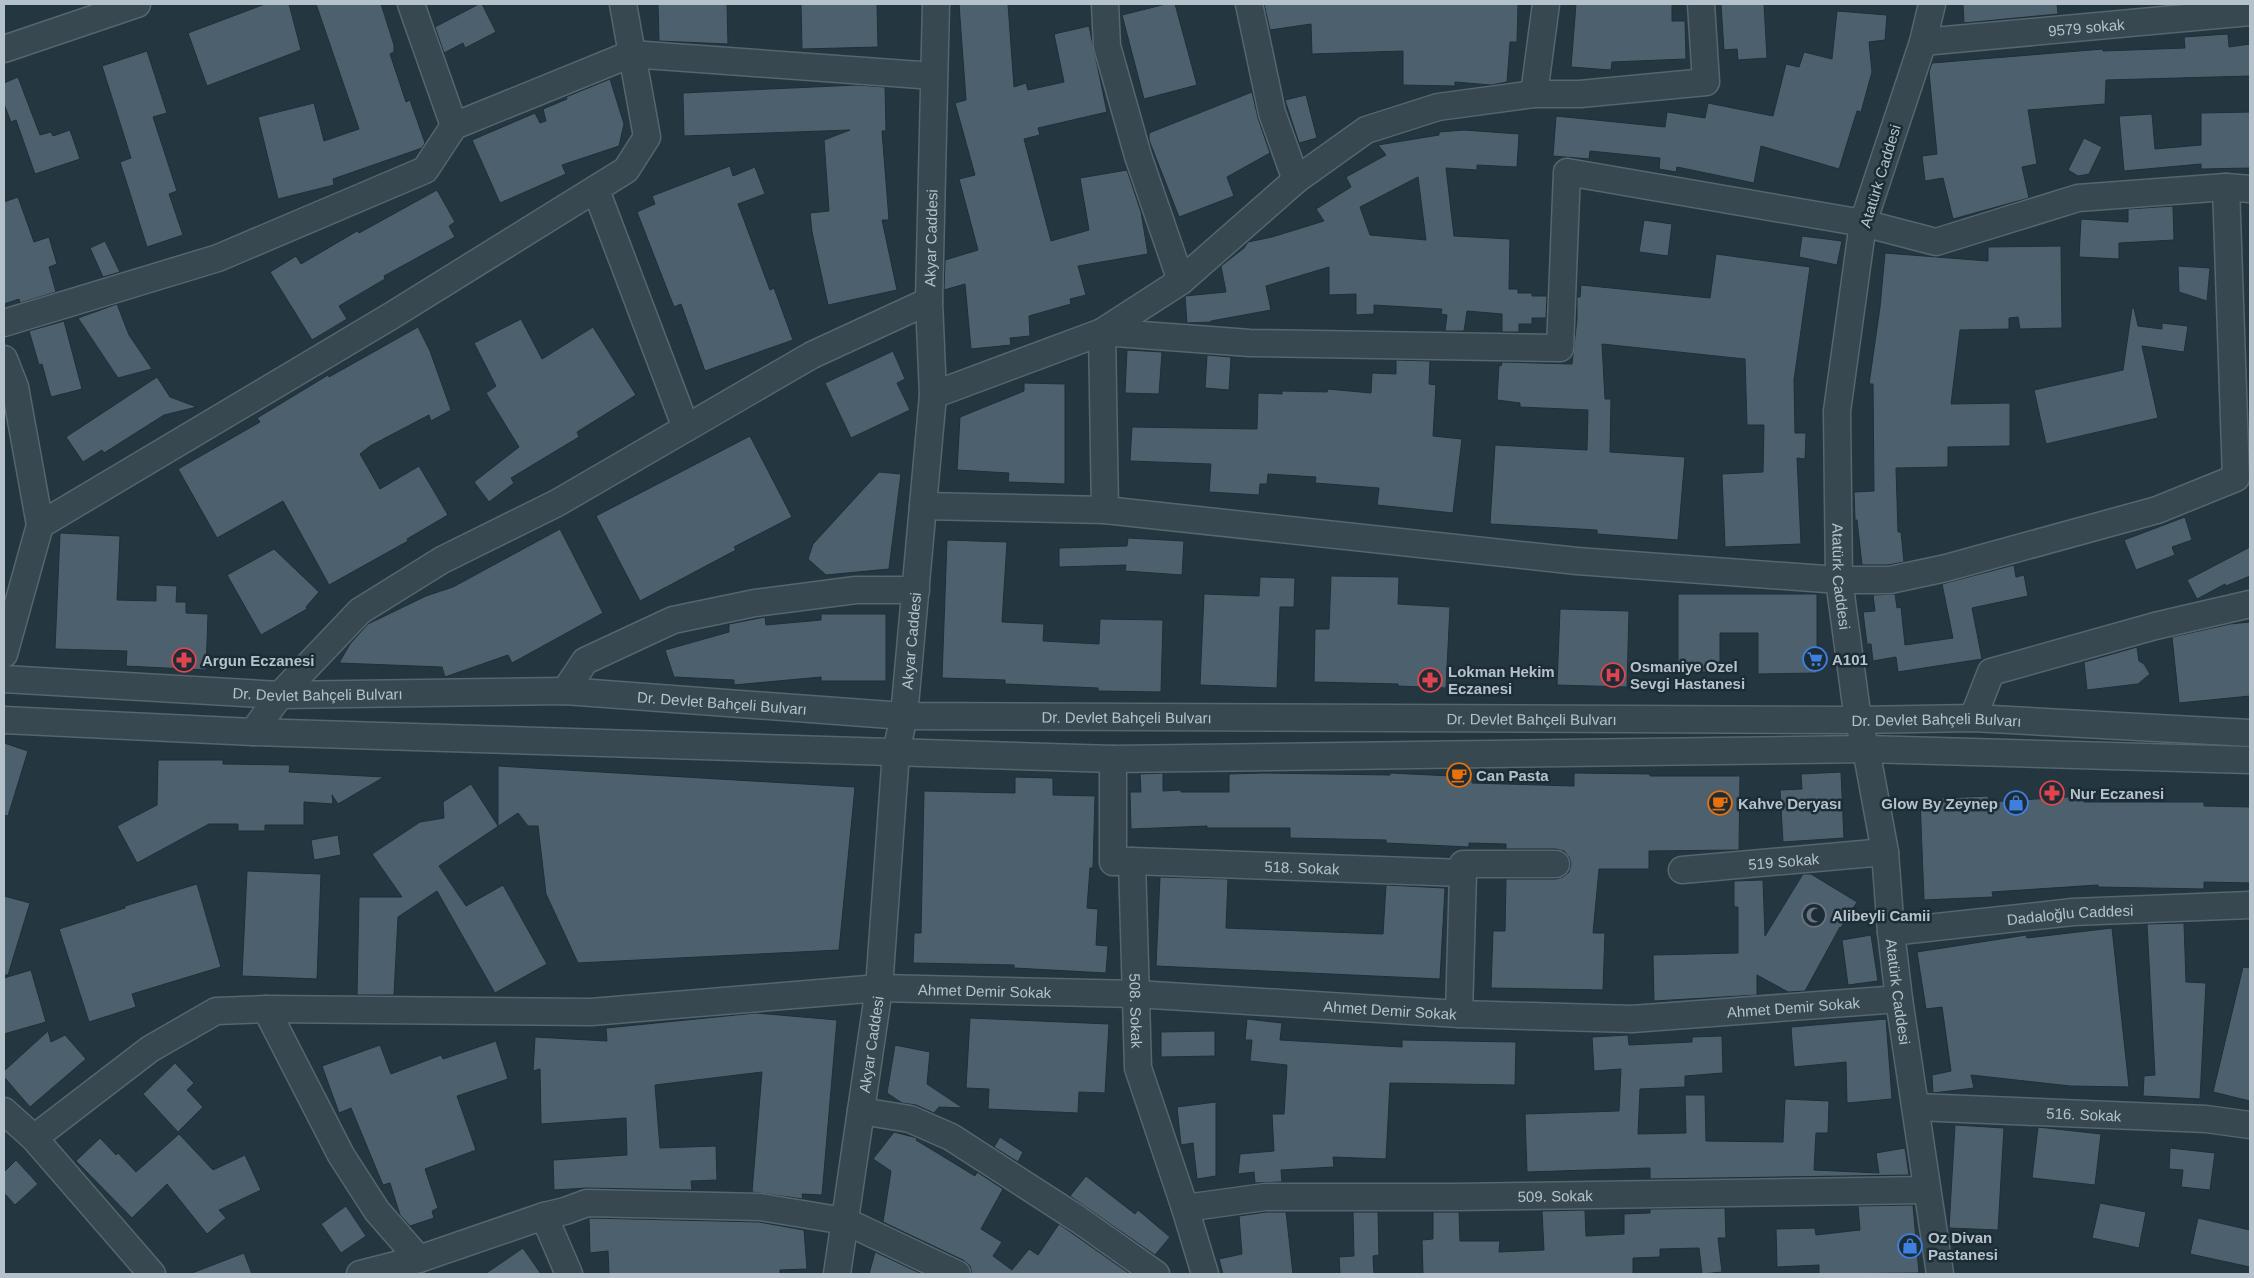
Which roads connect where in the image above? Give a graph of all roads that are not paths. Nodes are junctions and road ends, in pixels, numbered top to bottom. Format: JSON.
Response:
{"nodes":[{"id":1,"x":137,"y":4,"type":"edge"},
{"id":2,"x":411,"y":4,"type":"edge"},
{"id":3,"x":623,"y":4,"type":"edge"},
{"id":4,"x":936,"y":4,"type":"edge"},
{"id":5,"x":1105,"y":4,"type":"edge"},
{"id":6,"x":1249,"y":4,"type":"edge"},
{"id":7,"x":1546,"y":4,"type":"edge"},
{"id":8,"x":1701,"y":4,"type":"edge"},
{"id":9,"x":1932,"y":4,"type":"edge"},
{"id":10,"x":90,"y":12,"type":"edge"},
{"id":11,"x":2250,"y":12,"type":"edge"},
{"id":12,"x":1923,"y":42,"type":"junction"},
{"id":13,"x":4,"y":49,"type":"edge"},
{"id":14,"x":631,"y":54,"type":"junction"},
{"id":15,"x":934,"y":76,"type":"junction"},
{"id":16,"x":1534,"y":94,"type":"junction"},
{"id":17,"x":454,"y":126,"type":"junction"},
{"id":18,"x":1296,"y":180,"type":"junction"},
{"id":19,"x":2238,"y":188,"type":"edge"},
{"id":20,"x":596,"y":190,"type":"junction"},
{"id":21,"x":1863,"y":224,"type":"junction"},
{"id":22,"x":1181,"y":281,"type":"junction"},
{"id":23,"x":929,"y":301,"type":"junction"},
{"id":24,"x":4,"y":323,"type":"edge"},
{"id":25,"x":1102,"y":332,"type":"junction"},
{"id":26,"x":4,"y":359,"type":"edge"},
{"id":27,"x":9,"y":388,"type":"edge"},
{"id":28,"x":933,"y":396,"type":"junction"},
{"id":29,"x":686,"y":428,"type":"junction"},
{"id":30,"x":923,"y":506,"type":"junction"},
{"id":31,"x":1105,"y":510,"type":"junction"},
{"id":32,"x":40,"y":525,"type":"junction"},
{"id":33,"x":1839,"y":580,"type":"junction"},
{"id":34,"x":916,"y":590,"type":"junction"},
{"id":35,"x":2250,"y":604,"type":"edge"},
{"id":36,"x":4,"y":654,"type":"edge"},
{"id":37,"x":4,"y":678,"type":"edge"},
{"id":38,"x":565,"y":691,"type":"junction"},
{"id":39,"x":280,"y":695,"type":"junction"},
{"id":40,"x":904,"y":716,"type":"junction"},
{"id":41,"x":1973,"y":718,"type":"junction"},
{"id":42,"x":4,"y":720,"type":"edge"},
{"id":43,"x":1858,"y":720,"type":"junction"},
{"id":44,"x":252,"y":732,"type":"junction"},
{"id":45,"x":2250,"y":732,"type":"edge"},
{"id":46,"x":1866,"y":749,"type":"junction"},
{"id":47,"x":896,"y":752,"type":"junction"},
{"id":48,"x":1113,"y":759,"type":"junction"},
{"id":49,"x":2250,"y":760,"type":"edge"},
{"id":50,"x":1885,"y":852,"type":"junction"},
{"id":51,"x":1132,"y":861,"type":"junction"},
{"id":52,"x":1556,"y":864,"type":"dead end"},
{"id":53,"x":1463,"y":868,"type":"junction"},
{"id":54,"x":1682,"y":870,"type":"dead end"},
{"id":55,"x":2250,"y":905,"type":"edge"},
{"id":56,"x":1891,"y":932,"type":"junction"},
{"id":57,"x":879,"y":988,"type":"junction"},
{"id":58,"x":1136,"y":994,"type":"junction"},
{"id":59,"x":1899,"y":999,"type":"junction"},
{"id":60,"x":266,"y":1009,"type":"junction"},
{"id":61,"x":1459,"y":1014,"type":"junction"},
{"id":62,"x":1916,"y":1107,"type":"junction"},
{"id":63,"x":4,"y":1111,"type":"edge"},
{"id":64,"x":861,"y":1111,"type":"junction"},
{"id":65,"x":2250,"y":1125,"type":"edge"},
{"id":66,"x":34,"y":1138,"type":"junction"},
{"id":67,"x":1927,"y":1190,"type":"junction"},
{"id":68,"x":1185,"y":1208,"type":"junction"},
{"id":69,"x":544,"y":1216,"type":"junction"},
{"id":70,"x":845,"y":1221,"type":"junction"},
{"id":71,"x":419,"y":1259,"type":"junction"},
{"id":72,"x":152,"y":1274,"type":"edge"},
{"id":73,"x":360,"y":1274,"type":"edge"},
{"id":74,"x":569,"y":1274,"type":"edge"},
{"id":75,"x":837,"y":1274,"type":"edge"},
{"id":76,"x":957,"y":1274,"type":"edge"},
{"id":77,"x":1156,"y":1274,"type":"edge"},
{"id":78,"x":1205,"y":1274,"type":"edge"},
{"id":79,"x":1940,"y":1274,"type":"edge"}],
"edges":[{"from":1,"to":10,"type":"street"},
{"from":2,"to":17,"type":"street"},
{"from":3,"to":14,"type":"street"},
{"from":4,"to":15,"type":"street","name":"Akyar Caddesi"},
{"from":5,"to":22,"type":"street"},
{"from":6,"to":18,"type":"street"},
{"from":7,"to":16,"type":"street"},
{"from":8,"to":16,"type":"street"},
{"from":9,"to":12,"type":"street","name":"Atatürk Caddesi"},
{"from":10,"to":13,"type":"street"},
{"from":11,"to":12,"type":"street","name":"9579 sokak"},
{"from":12,"to":21,"type":"street","name":"Atatürk Caddesi"},
{"from":14,"to":15,"type":"street"},
{"from":14,"to":17,"type":"street"},
{"from":14,"to":20,"type":"street"},
{"from":15,"to":23,"type":"street","name":"Akyar Caddesi"},
{"from":16,"to":18,"type":"street"},
{"from":17,"to":24,"type":"street"},
{"from":18,"to":22,"type":"street"},
{"from":19,"to":21,"type":"street"},
{"from":19,"to":33,"type":"street"},
{"from":20,"to":29,"type":"street"},
{"from":20,"to":32,"type":"street"},
{"from":21,"to":25,"type":"street"},
{"from":21,"to":33,"type":"street","name":"Atatürk Caddesi"},
{"from":22,"to":25,"type":"street"},
{"from":23,"to":28,"type":"street","name":"Akyar Caddesi"},
{"from":23,"to":29,"type":"street"},
{"from":25,"to":28,"type":"street"},
{"from":25,"to":31,"type":"street"},
{"from":26,"to":27,"type":"street"},
{"from":27,"to":32,"type":"street"},
{"from":28,"to":30,"type":"street","name":"Akyar Caddesi"},
{"from":29,"to":39,"type":"street"},
{"from":30,"to":31,"type":"street"},
{"from":30,"to":34,"type":"street","name":"Akyar Caddesi"},
{"from":31,"to":33,"type":"street"},
{"from":32,"to":36,"type":"street"},
{"from":33,"to":43,"type":"street","name":"Atatürk Caddesi"},
{"from":34,"to":38,"type":"street"},
{"from":34,"to":40,"type":"street","name":"Akyar Caddesi"},
{"from":35,"to":41,"type":"street"},
{"from":37,"to":39,"type":"street","name":"Dr. Devlet Bahçeli Bulvarı"},
{"from":38,"to":39,"type":"street","name":"Dr. Devlet Bahçeli Bulvarı"},
{"from":38,"to":40,"type":"street","name":"Dr. Devlet Bahçeli Bulvarı"},
{"from":39,"to":44,"type":"street"},
{"from":40,"to":43,"type":"street","name":"Dr. Devlet Bahçeli Bulvarı"},
{"from":40,"to":47,"type":"street","name":"Akyar Caddesi"},
{"from":41,"to":43,"type":"street","name":"Dr. Devlet Bahçeli Bulvarı"},
{"from":41,"to":45,"type":"street","name":"Dr. Devlet Bahçeli Bulvarı"},
{"from":42,"to":44,"type":"street","name":"Dr. Devlet Bahçeli Bulvarı"},
{"from":43,"to":46,"type":"street","name":"Atatürk Caddesi"},
{"from":44,"to":47,"type":"street","name":"Dr. Devlet Bahçeli Bulvarı"},
{"from":46,"to":48,"type":"street","name":"Dr. Devlet Bahçeli Bulvarı"},
{"from":46,"to":49,"type":"street","name":"Dr. Devlet Bahçeli Bulvarı"},
{"from":46,"to":50,"type":"street","name":"Atatürk Caddesi"},
{"from":47,"to":48,"type":"street","name":"Dr. Devlet Bahçeli Bulvarı"},
{"from":47,"to":57,"type":"street","name":"Akyar Caddesi"},
{"from":48,"to":51,"type":"street"},
{"from":50,"to":54,"type":"street","name":"519 Sokak"},
{"from":50,"to":56,"type":"street","name":"Atatürk Caddesi"},
{"from":51,"to":53,"type":"street","name":"518. Sokak"},
{"from":51,"to":58,"type":"street","name":"508. Sokak"},
{"from":52,"to":53,"type":"street","name":"518. Sokak"},
{"from":53,"to":61,"type":"street"},
{"from":55,"to":56,"type":"street","name":"Dadaloğlu Caddesi"},
{"from":56,"to":59,"type":"street","name":"Atatürk Caddesi"},
{"from":57,"to":58,"type":"street","name":"Ahmet Demir Sokak"},
{"from":57,"to":60,"type":"street","name":"Ahmet Demir Sokak"},
{"from":57,"to":64,"type":"street","name":"Akyar Caddesi"},
{"from":58,"to":61,"type":"street","name":"Ahmet Demir Sokak"},
{"from":58,"to":68,"type":"street","name":"508. Sokak"},
{"from":59,"to":61,"type":"street","name":"Ahmet Demir Sokak"},
{"from":59,"to":62,"type":"street","name":"Atatürk Caddesi"},
{"from":60,"to":66,"type":"street","name":"Ahmet Demir Sokak"},
{"from":60,"to":71,"type":"street"},
{"from":62,"to":65,"type":"street","name":"516. Sokak"},
{"from":62,"to":67,"type":"street","name":"Atatürk Caddesi"},
{"from":63,"to":66,"type":"street"},
{"from":64,"to":70,"type":"street","name":"Akyar Caddesi"},
{"from":64,"to":77,"type":"street"},
{"from":66,"to":72,"type":"street"},
{"from":67,"to":68,"type":"street","name":"509. Sokak"},
{"from":67,"to":79,"type":"street","name":"Atatürk Caddesi"},
{"from":68,"to":78,"type":"street","name":"508. Sokak"},
{"from":69,"to":70,"type":"street"},
{"from":69,"to":71,"type":"street"},
{"from":69,"to":74,"type":"street"},
{"from":70,"to":75,"type":"street","name":"Akyar Caddesi"},
{"from":70,"to":76,"type":"street"},
{"from":71,"to":73,"type":"street"}]}
